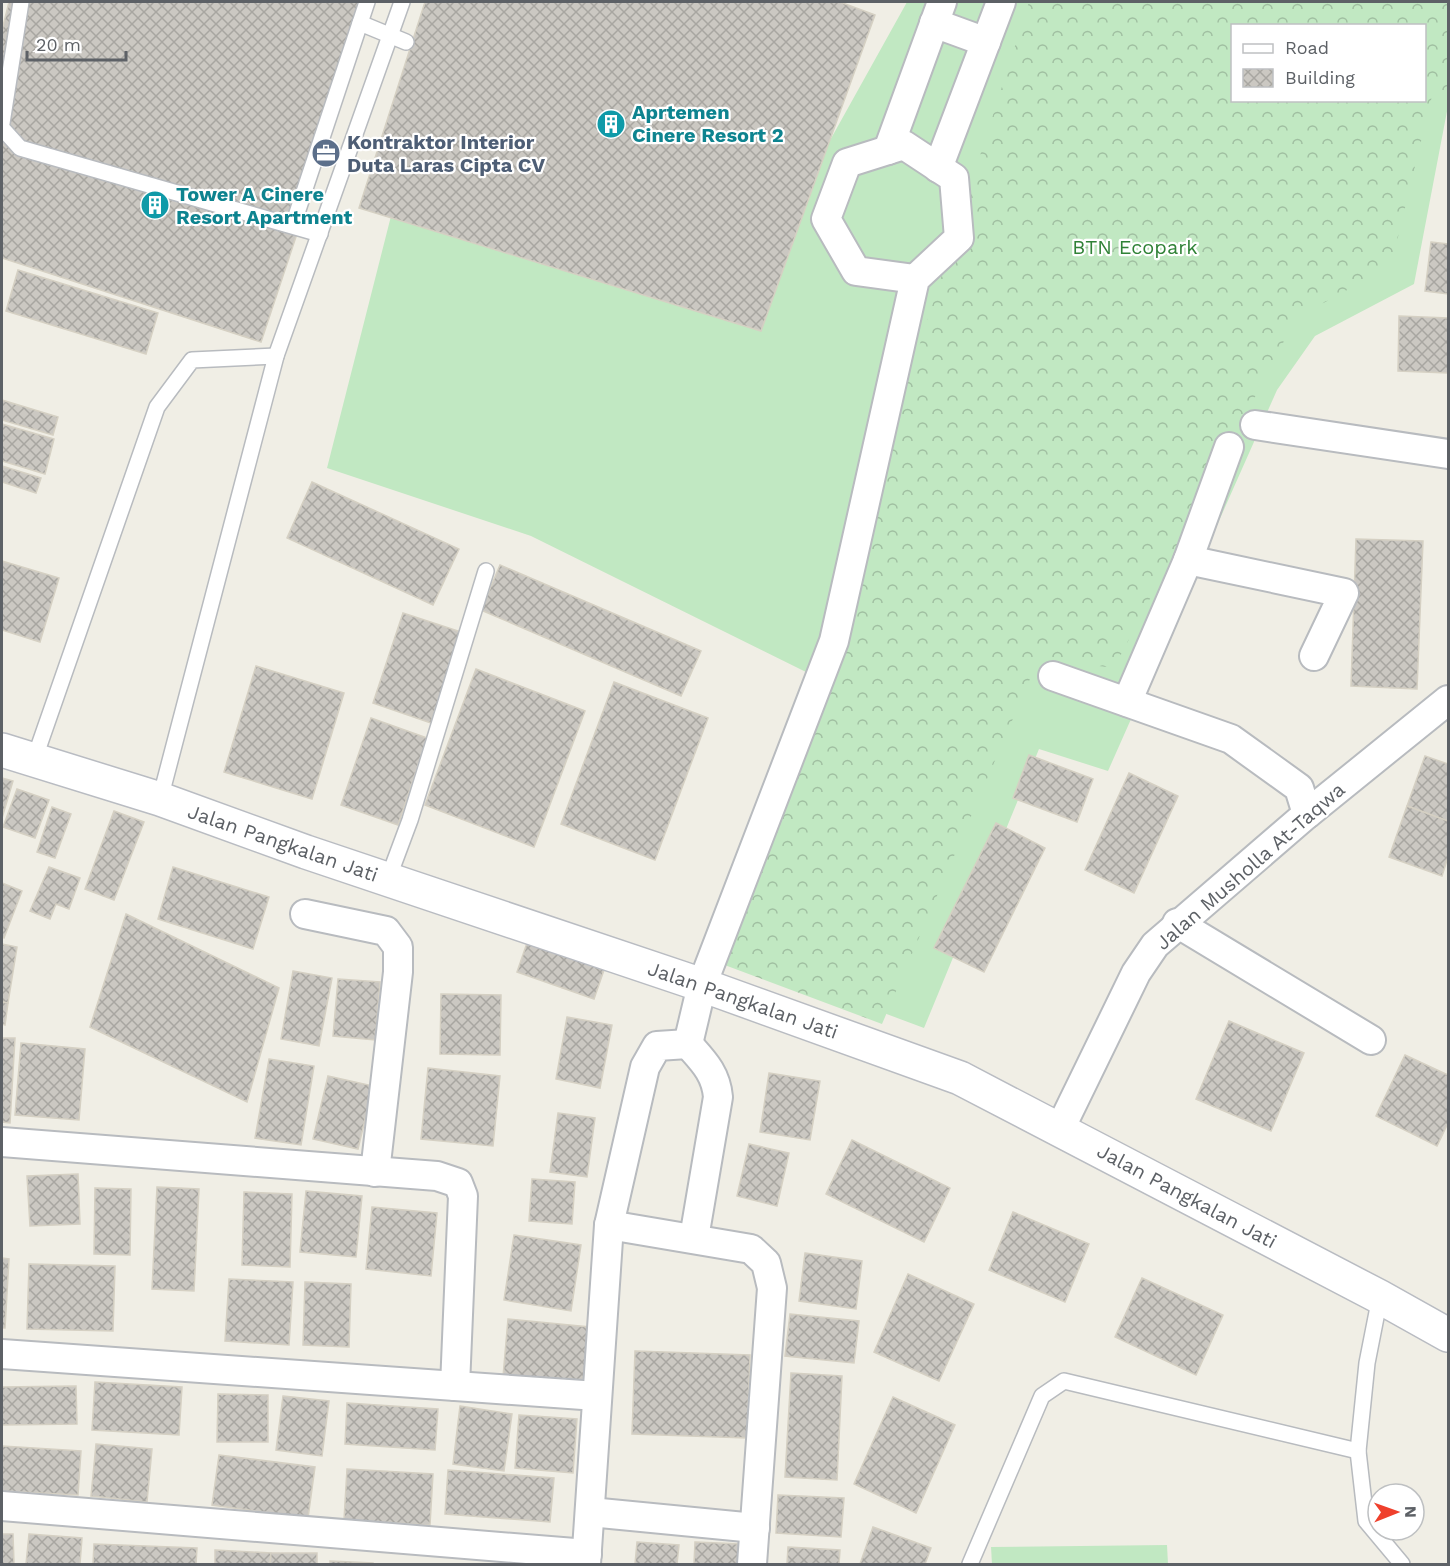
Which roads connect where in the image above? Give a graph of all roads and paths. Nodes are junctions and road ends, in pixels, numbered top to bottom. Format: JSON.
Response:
{"nodes":[{"id":1,"x":21,"y":2,"type":"edge"},
{"id":2,"x":367,"y":2,"type":"edge"},
{"id":3,"x":402,"y":2,"type":"edge"},
{"id":4,"x":1001,"y":2,"type":"edge"},
{"id":5,"x":938,"y":12,"type":"edge"},
{"id":6,"x":360,"y":23,"type":"junction"},
{"id":7,"x":389,"y":34,"type":"junction"},
{"id":8,"x":406,"y":42,"type":"dead end"},
{"id":9,"x":986,"y":42,"type":"junction"},
{"id":10,"x":2,"y":123,"type":"edge"},
{"id":11,"x":2,"y":128,"type":"edge"},
{"id":12,"x":888,"y":150,"type":"junction"},
{"id":13,"x":938,"y":168,"type":"junction"},
{"id":14,"x":293,"y":225,"type":"junction"},
{"id":15,"x":320,"y":234,"type":"junction"},
{"id":16,"x":915,"y":279,"type":"junction"},
{"id":17,"x":276,"y":356,"type":"junction"},
{"id":18,"x":1256,"y":424,"type":"dead end"},
{"id":19,"x":1229,"y":447,"type":"dead end"},
{"id":20,"x":1449,"y":453,"type":"edge"},
{"id":21,"x":1188,"y":560,"type":"junction"},
{"id":22,"x":486,"y":571,"type":"dead end"},
{"id":23,"x":1314,"y":656,"type":"dead end"},
{"id":24,"x":1053,"y":676,"type":"dead end"},
{"id":25,"x":1128,"y":702,"type":"junction"},
{"id":26,"x":1442,"y":712,"type":"edge"},
{"id":27,"x":2,"y":750,"type":"edge"},
{"id":28,"x":34,"y":760,"type":"junction"},
{"id":29,"x":160,"y":799,"type":"junction"},
{"id":30,"x":1306,"y":814,"type":"junction"},
{"id":31,"x":388,"y":879,"type":"junction"},
{"id":32,"x":305,"y":914,"type":"dead end"},
{"id":33,"x":1177,"y":924,"type":"junction"},
{"id":34,"x":702,"y":985,"type":"junction"},
{"id":35,"x":1371,"y":1040,"type":"dead end"},
{"id":36,"x":688,"y":1044,"type":"junction"},
{"id":37,"x":1059,"y":1130,"type":"junction"},
{"id":38,"x":2,"y":1142,"type":"edge"},
{"id":39,"x":375,"y":1172,"type":"junction"},
{"id":40,"x":609,"y":1225,"type":"junction"},
{"id":41,"x":694,"y":1238,"type":"junction"},
{"id":42,"x":1380,"y":1297,"type":"junction"},
{"id":43,"x":1449,"y":1335,"type":"edge"},
{"id":44,"x":2,"y":1354,"type":"edge"},
{"id":45,"x":455,"y":1386,"type":"junction"},
{"id":46,"x":597,"y":1396,"type":"junction"},
{"id":47,"x":1358,"y":1451,"type":"junction"},
{"id":48,"x":2,"y":1506,"type":"edge"},
{"id":49,"x":590,"y":1512,"type":"junction"},
{"id":50,"x":755,"y":1528,"type":"junction"},
{"id":51,"x":587,"y":1559,"type":"edge"},
{"id":52,"x":752,"y":1564,"type":"edge"},
{"id":53,"x":970,"y":1564,"type":"edge"},
{"id":54,"x":1402,"y":1564,"type":"edge"}],
"edges":[{"from":1,"to":10,"type":"lane"},
{"from":2,"to":6,"type":"lane"},
{"from":3,"to":7,"type":"lane"},
{"from":4,"to":9,"type":"street"},
{"from":5,"to":9,"type":"street"},
{"from":5,"to":12,"type":"street"},
{"from":6,"to":7,"type":"lane"},
{"from":6,"to":14,"type":"lane"},
{"from":7,"to":8,"type":"lane"},
{"from":7,"to":15,"type":"lane"},
{"from":9,"to":13,"type":"street"},
{"from":11,"to":14,"type":"lane"},
{"from":12,"to":13,"type":"street"},
{"from":12,"to":16,"type":"street"},
{"from":13,"to":16,"type":"street"},
{"from":14,"to":15,"type":"lane"},
{"from":15,"to":17,"type":"lane"},
{"from":16,"to":34,"type":"street"},
{"from":17,"to":28,"type":"lane"},
{"from":17,"to":29,"type":"lane"},
{"from":18,"to":20,"type":"street"},
{"from":19,"to":21,"type":"street"},
{"from":21,"to":23,"type":"street"},
{"from":21,"to":25,"type":"street"},
{"from":22,"to":31,"type":"lane"},
{"from":24,"to":25,"type":"street"},
{"from":25,"to":30,"type":"street"},
{"from":26,"to":30,"type":"street","name":"Jalan Musholla At-Taqwa"},
{"from":27,"to":28,"type":"main road","name":"Jalan Pangkalan Jati"},
{"from":28,"to":29,"type":"main road","name":"Jalan Pangkalan Jati"},
{"from":29,"to":31,"type":"main road","name":"Jalan Pangkalan Jati"},
{"from":30,"to":33,"type":"street","name":"Jalan Musholla At-Taqwa"},
{"from":31,"to":34,"type":"main road","name":"Jalan Pangkalan Jati"},
{"from":32,"to":39,"type":"street"},
{"from":33,"to":35,"type":"street"},
{"from":33,"to":37,"type":"street","name":"Jalan Musholla At-Taqwa"},
{"from":34,"to":36,"type":"street"},
{"from":34,"to":37,"type":"main road","name":"Jalan Pangkalan Jati"},
{"from":36,"to":40,"type":"street"},
{"from":36,"to":41,"type":"street"},
{"from":37,"to":42,"type":"main road","name":"Jalan Pangkalan Jati"},
{"from":38,"to":39,"type":"street"},
{"from":39,"to":45,"type":"street"},
{"from":40,"to":41,"type":"street"},
{"from":40,"to":46,"type":"street"},
{"from":41,"to":50,"type":"street"},
{"from":42,"to":43,"type":"main road","name":"Jalan Pangkalan Jati"},
{"from":42,"to":47,"type":"lane"},
{"from":44,"to":45,"type":"street"},
{"from":45,"to":46,"type":"street"},
{"from":46,"to":49,"type":"street"},
{"from":47,"to":53,"type":"lane"},
{"from":47,"to":54,"type":"lane"},
{"from":48,"to":51,"type":"street"},
{"from":49,"to":50,"type":"street"},
{"from":49,"to":51,"type":"street"},
{"from":50,"to":52,"type":"street"}]}
